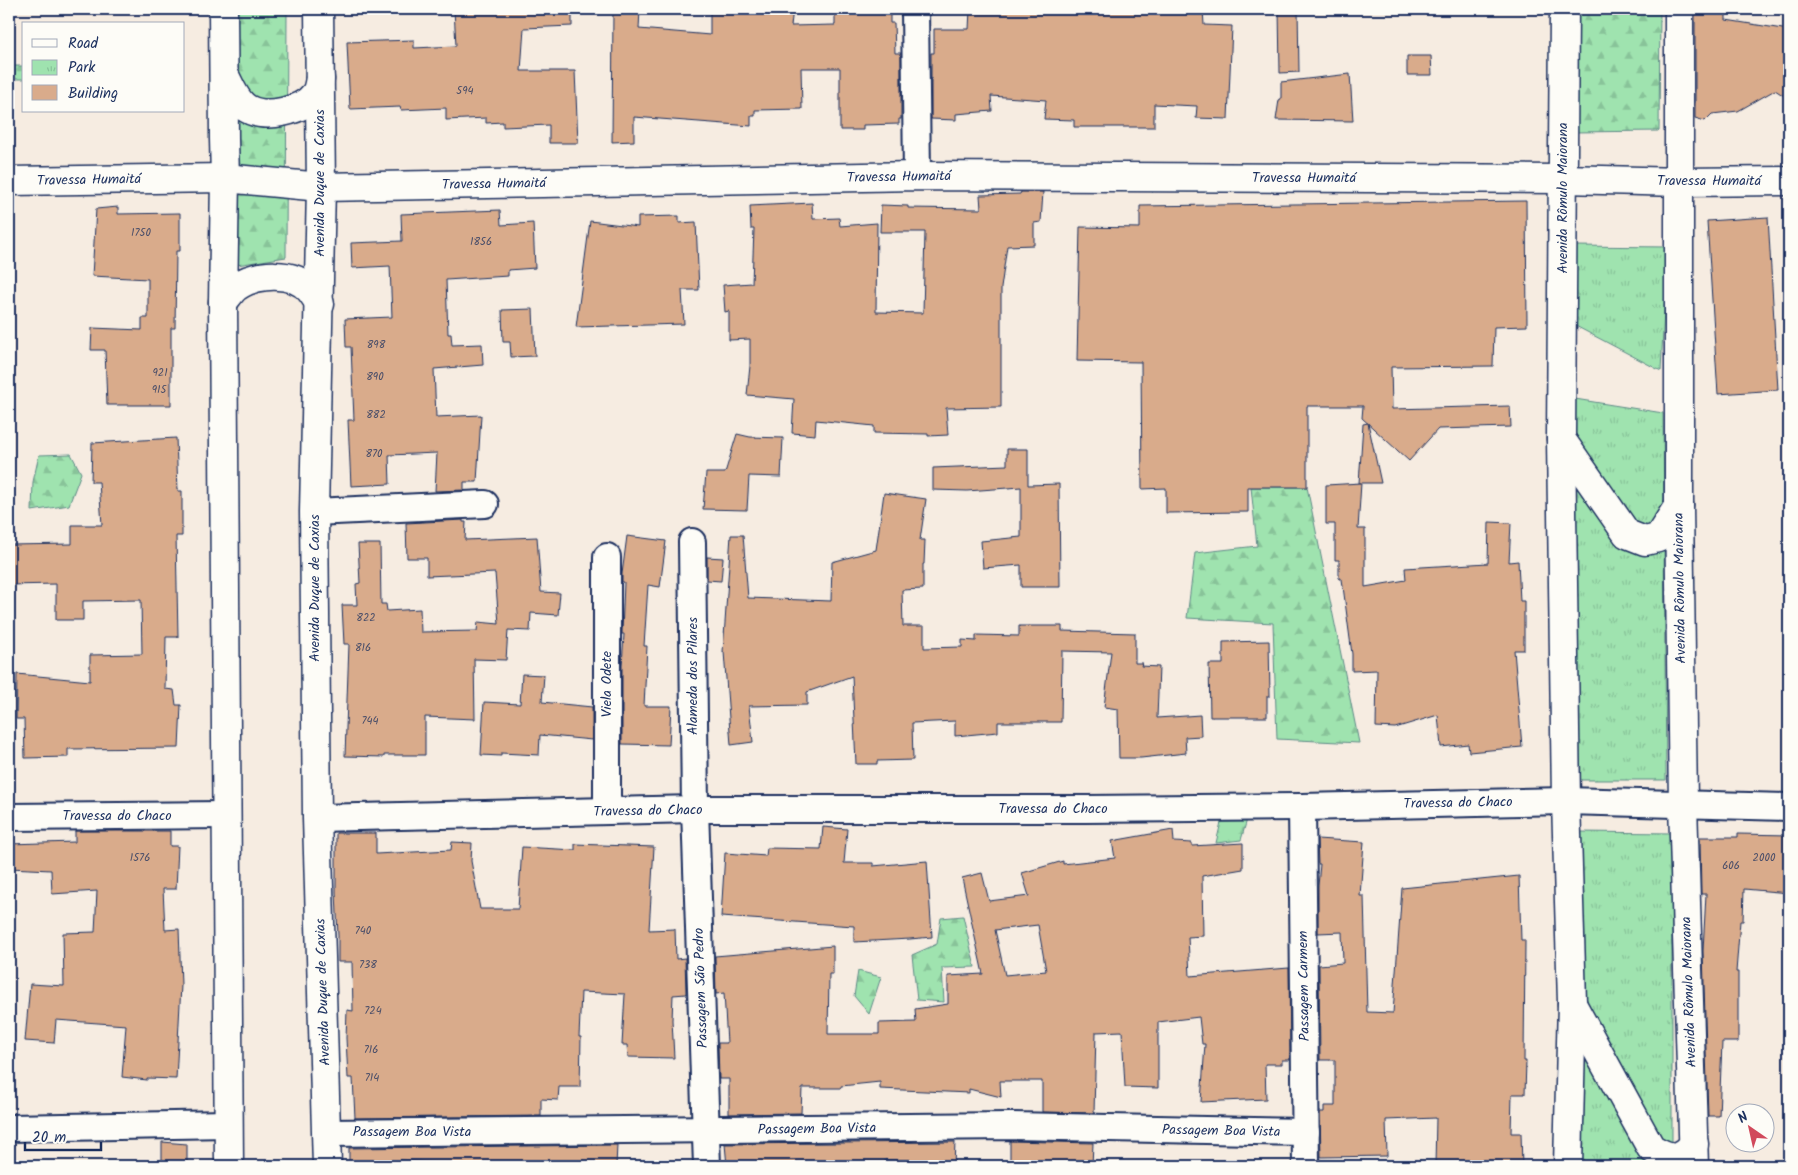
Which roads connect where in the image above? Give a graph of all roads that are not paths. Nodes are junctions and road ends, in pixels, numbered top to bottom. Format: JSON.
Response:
{"nodes":[{"id":1,"x":223,"y":9,"type":"edge"},
{"id":2,"x":319,"y":9,"type":"edge"},
{"id":3,"x":915,"y":9,"type":"edge"},
{"id":4,"x":1564,"y":9,"type":"edge"},
{"id":5,"x":1679,"y":9,"type":"edge"},
{"id":6,"x":223,"y":73,"type":"junction"},
{"id":7,"x":320,"y":79,"type":"junction"},
{"id":8,"x":917,"y":176,"type":"junction"},
{"id":9,"x":225,"y":178,"type":"junction"},
{"id":10,"x":1564,"y":179,"type":"junction"},
{"id":11,"x":9,"y":181,"type":"edge"},
{"id":12,"x":1789,"y":181,"type":"edge"},
{"id":13,"x":1680,"y":182,"type":"junction"},
{"id":14,"x":321,"y":187,"type":"junction"},
{"id":15,"x":223,"y":302,"type":"junction"},
{"id":16,"x":320,"y":304,"type":"junction"},
{"id":17,"x":1561,"y":439,"type":"junction"},
{"id":18,"x":485,"y":504,"type":"dead end"},
{"id":19,"x":1679,"y":505,"type":"junction"},
{"id":20,"x":314,"y":512,"type":"junction"},
{"id":21,"x":692,"y":542,"type":"dead end"},
{"id":22,"x":607,"y":557,"type":"dead end"},
{"id":23,"x":1566,"y":801,"type":"junction"},
{"id":24,"x":1683,"y":804,"type":"junction"},
{"id":25,"x":1302,"y":807,"type":"junction"},
{"id":26,"x":1789,"y":807,"type":"edge"},
{"id":27,"x":695,"y":809,"type":"junction"},
{"id":28,"x":607,"y":811,"type":"junction"},
{"id":29,"x":226,"y":815,"type":"junction"},
{"id":30,"x":9,"y":817,"type":"edge"},
{"id":31,"x":317,"y":818,"type":"junction"},
{"id":32,"x":1572,"y":1002,"type":"junction"},
{"id":33,"x":228,"y":1124,"type":"junction"},
{"id":34,"x":9,"y":1128,"type":"edge"},
{"id":35,"x":706,"y":1130,"type":"junction"},
{"id":36,"x":1306,"y":1132,"type":"junction"},
{"id":37,"x":327,"y":1133,"type":"junction"},
{"id":38,"x":1694,"y":1155,"type":"edge"},
{"id":39,"x":229,"y":1166,"type":"edge"},
{"id":40,"x":327,"y":1166,"type":"edge"},
{"id":41,"x":707,"y":1166,"type":"edge"},
{"id":42,"x":1306,"y":1166,"type":"edge"},
{"id":43,"x":1568,"y":1166,"type":"edge"}],
"edges":[{"from":1,"to":6,"type":"street"},
{"from":2,"to":7,"type":"street","name":"Avenida Duque de Caxias"},
{"from":3,"to":8,"type":"street"},
{"from":4,"to":10,"type":"street","name":"Avenida Rômulo Maiorana"},
{"from":5,"to":13,"type":"street","name":"Avenida Rômulo Maiorana"},
{"from":6,"to":7,"type":"street"},
{"from":6,"to":9,"type":"street"},
{"from":7,"to":14,"type":"street","name":"Avenida Duque de Caxias"},
{"from":8,"to":10,"type":"street","name":"Travessa Humaitá"},
{"from":8,"to":14,"type":"street","name":"Travessa Humaitá"},
{"from":9,"to":11,"type":"street","name":"Travessa Humaitá"},
{"from":9,"to":14,"type":"street","name":"Travessa Humaitá"},
{"from":9,"to":15,"type":"street"},
{"from":10,"to":13,"type":"street","name":"Travessa Humaitá"},
{"from":10,"to":17,"type":"street","name":"Avenida Rômulo Maiorana"},
{"from":12,"to":13,"type":"street","name":"Travessa Humaitá"},
{"from":13,"to":19,"type":"street","name":"Avenida Rômulo Maiorana"},
{"from":14,"to":16,"type":"street","name":"Avenida Duque de Caxias"},
{"from":15,"to":16,"type":"street"},
{"from":15,"to":29,"type":"street"},
{"from":16,"to":20,"type":"street","name":"Avenida Duque de Caxias"},
{"from":17,"to":19,"type":"street"},
{"from":17,"to":23,"type":"street","name":"Avenida Rômulo Maiorana"},
{"from":18,"to":20,"type":"street"},
{"from":19,"to":24,"type":"street","name":"Avenida Rômulo Maiorana"},
{"from":20,"to":31,"type":"street","name":"Avenida Duque de Caxias"},
{"from":21,"to":27,"type":"street","name":"Alameda dos Pilares"},
{"from":22,"to":28,"type":"street","name":"Viela Odete"},
{"from":23,"to":24,"type":"street","name":"Travessa do Chaco"},
{"from":23,"to":25,"type":"street","name":"Travessa do Chaco"},
{"from":23,"to":32,"type":"street","name":"Avenida Rômulo Maiorana"},
{"from":24,"to":26,"type":"street","name":"Travessa do Chaco"},
{"from":24,"to":38,"type":"street","name":"Avenida Rômulo Maiorana"},
{"from":25,"to":27,"type":"street","name":"Travessa do Chaco"},
{"from":25,"to":36,"type":"street","name":"Passagem Carmem"},
{"from":27,"to":28,"type":"street","name":"Travessa do Chaco"},
{"from":27,"to":35,"type":"street","name":"Passagem São Pedro"},
{"from":28,"to":31,"type":"street","name":"Travessa do Chaco"},
{"from":29,"to":30,"type":"street","name":"Travessa do Chaco"},
{"from":29,"to":33,"type":"street"},
{"from":31,"to":37,"type":"street","name":"Avenida Duque de Caxias"},
{"from":32,"to":38,"type":"street"},
{"from":32,"to":43,"type":"street","name":"Avenida Rômulo Maiorana"},
{"from":33,"to":34,"type":"street"},
{"from":33,"to":39,"type":"street"},
{"from":35,"to":36,"type":"street","name":"Passagem Boa Vista"},
{"from":35,"to":37,"type":"street","name":"Passagem Boa Vista"},
{"from":35,"to":41,"type":"street","name":"Passagem São Pedro"},
{"from":36,"to":42,"type":"street","name":"Passagem Carmem"},
{"from":37,"to":40,"type":"street","name":"Avenida Duque de Caxias"}]}
